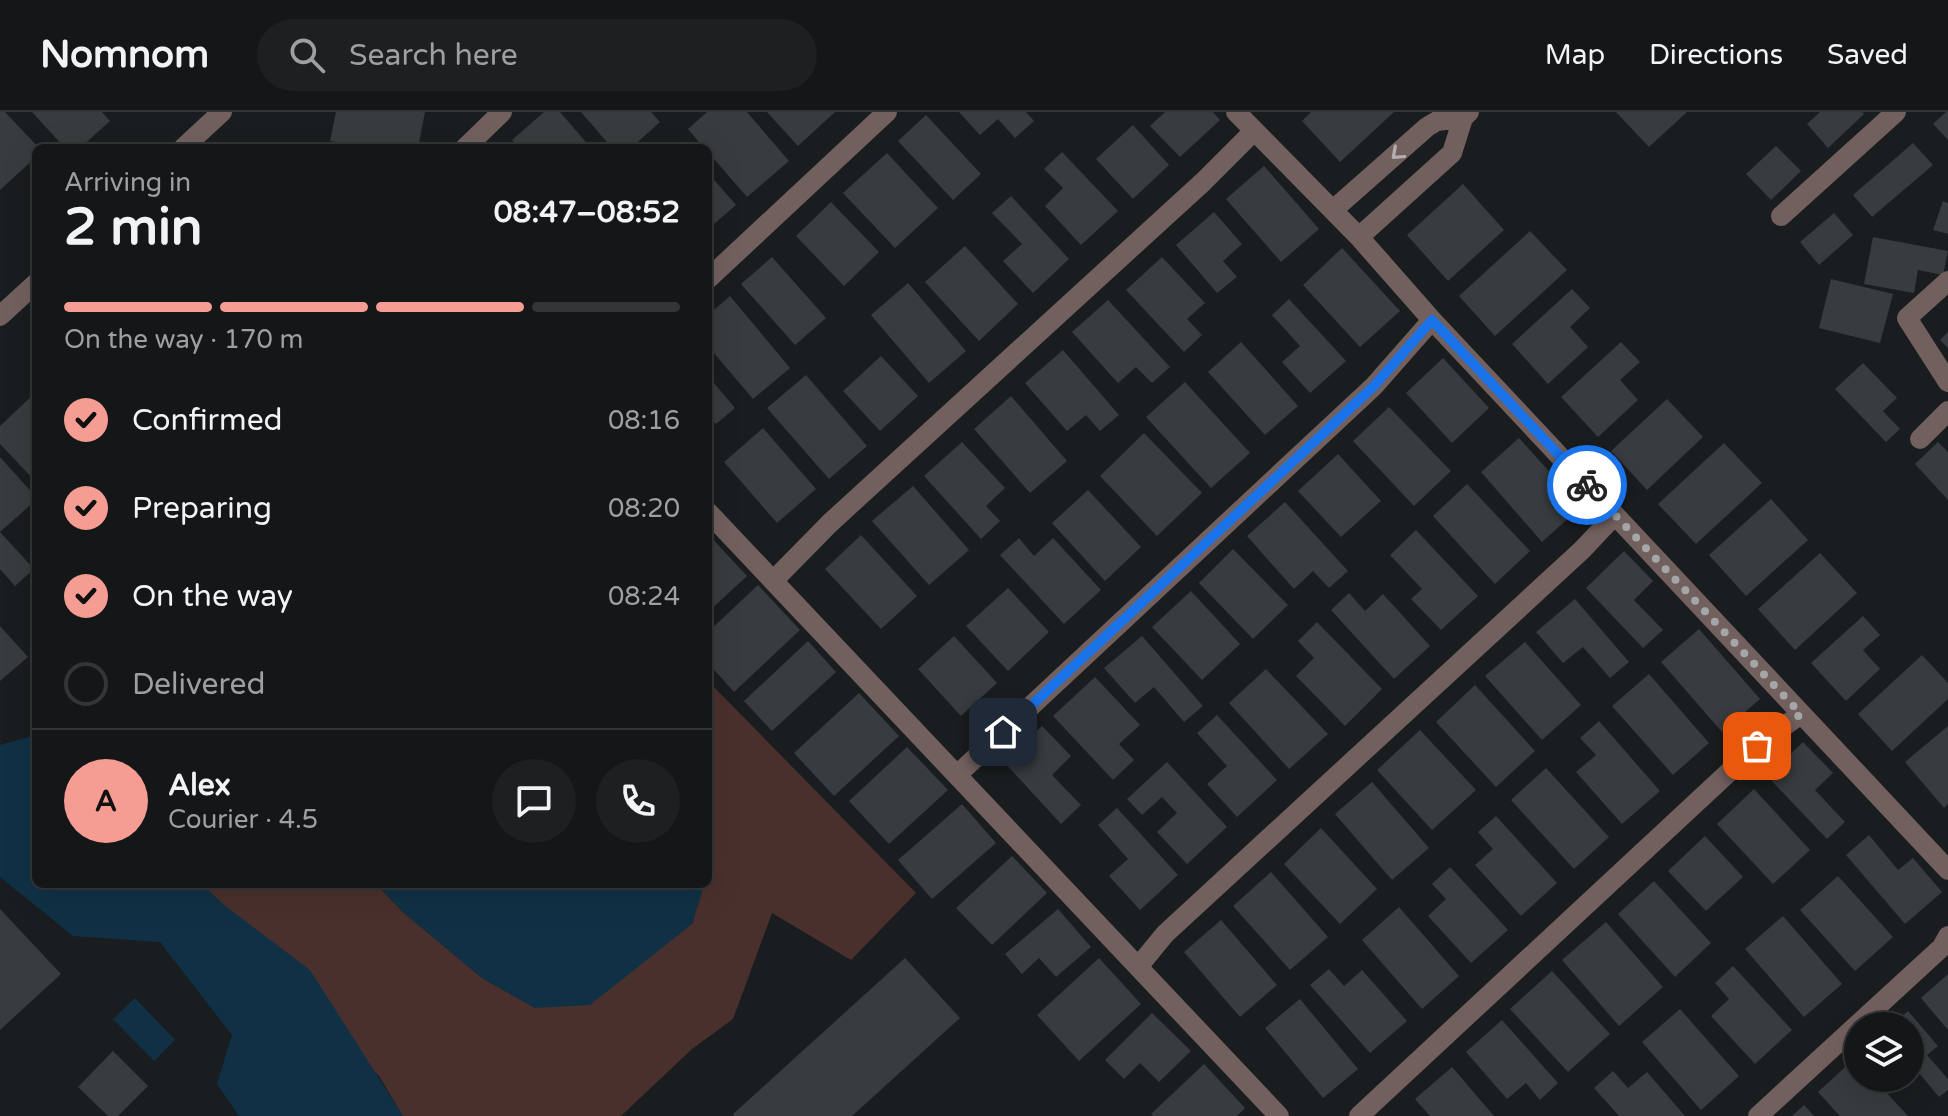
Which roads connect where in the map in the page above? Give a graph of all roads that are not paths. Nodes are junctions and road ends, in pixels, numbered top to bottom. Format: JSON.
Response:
{"nodes":[{"id":1,"x":222,"y":112,"type":"edge"},
{"id":2,"x":502,"y":112,"type":"edge"},
{"id":3,"x":887,"y":112,"type":"edge"},
{"id":4,"x":1236,"y":112,"type":"edge"},
{"id":5,"x":1896,"y":112,"type":"edge"},
{"id":6,"x":1466,"y":115,"type":"edge"},
{"id":7,"x":1254,"y":131,"type":"junction"},
{"id":8,"x":187,"y":144,"type":"edge"},
{"id":9,"x":469,"y":144,"type":"edge"},
{"id":10,"x":1333,"y":210,"type":"junction"},
{"id":11,"x":1781,"y":216,"type":"dead end"},
{"id":12,"x":1359,"y":237,"type":"junction"},
{"id":13,"x":712,"y":275,"type":"edge"},
{"id":14,"x":1948,"y":281,"type":"edge"},
{"id":15,"x":32,"y":287,"type":"edge"},
{"id":16,"x":0,"y":316,"type":"edge"},
{"id":17,"x":1432,"y":320,"type":"junction"},
{"id":18,"x":1948,"y":382,"type":"edge"},
{"id":19,"x":1948,"y":411,"type":"edge"},
{"id":20,"x":1920,"y":439,"type":"dead end"},
{"id":21,"x":1615,"y":515,"type":"junction"},
{"id":22,"x":712,"y":516,"type":"edge"},
{"id":23,"x":773,"y":581,"type":"junction"},
{"id":24,"x":1801,"y":714,"type":"junction"},
{"id":25,"x":957,"y":775,"type":"junction"},
{"id":26,"x":1948,"y":870,"type":"edge"},
{"id":27,"x":1948,"y":936,"type":"edge"},
{"id":28,"x":1138,"y":967,"type":"junction"},
{"id":29,"x":1279,"y":1116,"type":"edge"},
{"id":30,"x":1359,"y":1116,"type":"edge"},
{"id":31,"x":1758,"y":1116,"type":"edge"}],
"edges":[{"from":1,"to":8,"type":"street"},
{"from":2,"to":9,"type":"street"},
{"from":3,"to":13,"type":"street"},
{"from":4,"to":7,"type":"street"},
{"from":5,"to":11,"type":"street"},
{"from":6,"to":10,"type":"street","one_way":true},
{"from":6,"to":12,"type":"street"},
{"from":7,"to":10,"type":"street"},
{"from":7,"to":23,"type":"street"},
{"from":10,"to":12,"type":"street"},
{"from":12,"to":17,"type":"street"},
{"from":14,"to":18,"type":"street"},
{"from":15,"to":16,"type":"street"},
{"from":17,"to":21,"type":"street"},
{"from":17,"to":25,"type":"street"},
{"from":19,"to":20,"type":"street"},
{"from":21,"to":24,"type":"street"},
{"from":21,"to":28,"type":"street"},
{"from":22,"to":23,"type":"street"},
{"from":23,"to":25,"type":"street"},
{"from":24,"to":26,"type":"street"},
{"from":24,"to":30,"type":"street"},
{"from":25,"to":28,"type":"street"},
{"from":27,"to":31,"type":"street"},
{"from":28,"to":29,"type":"street"}]}
